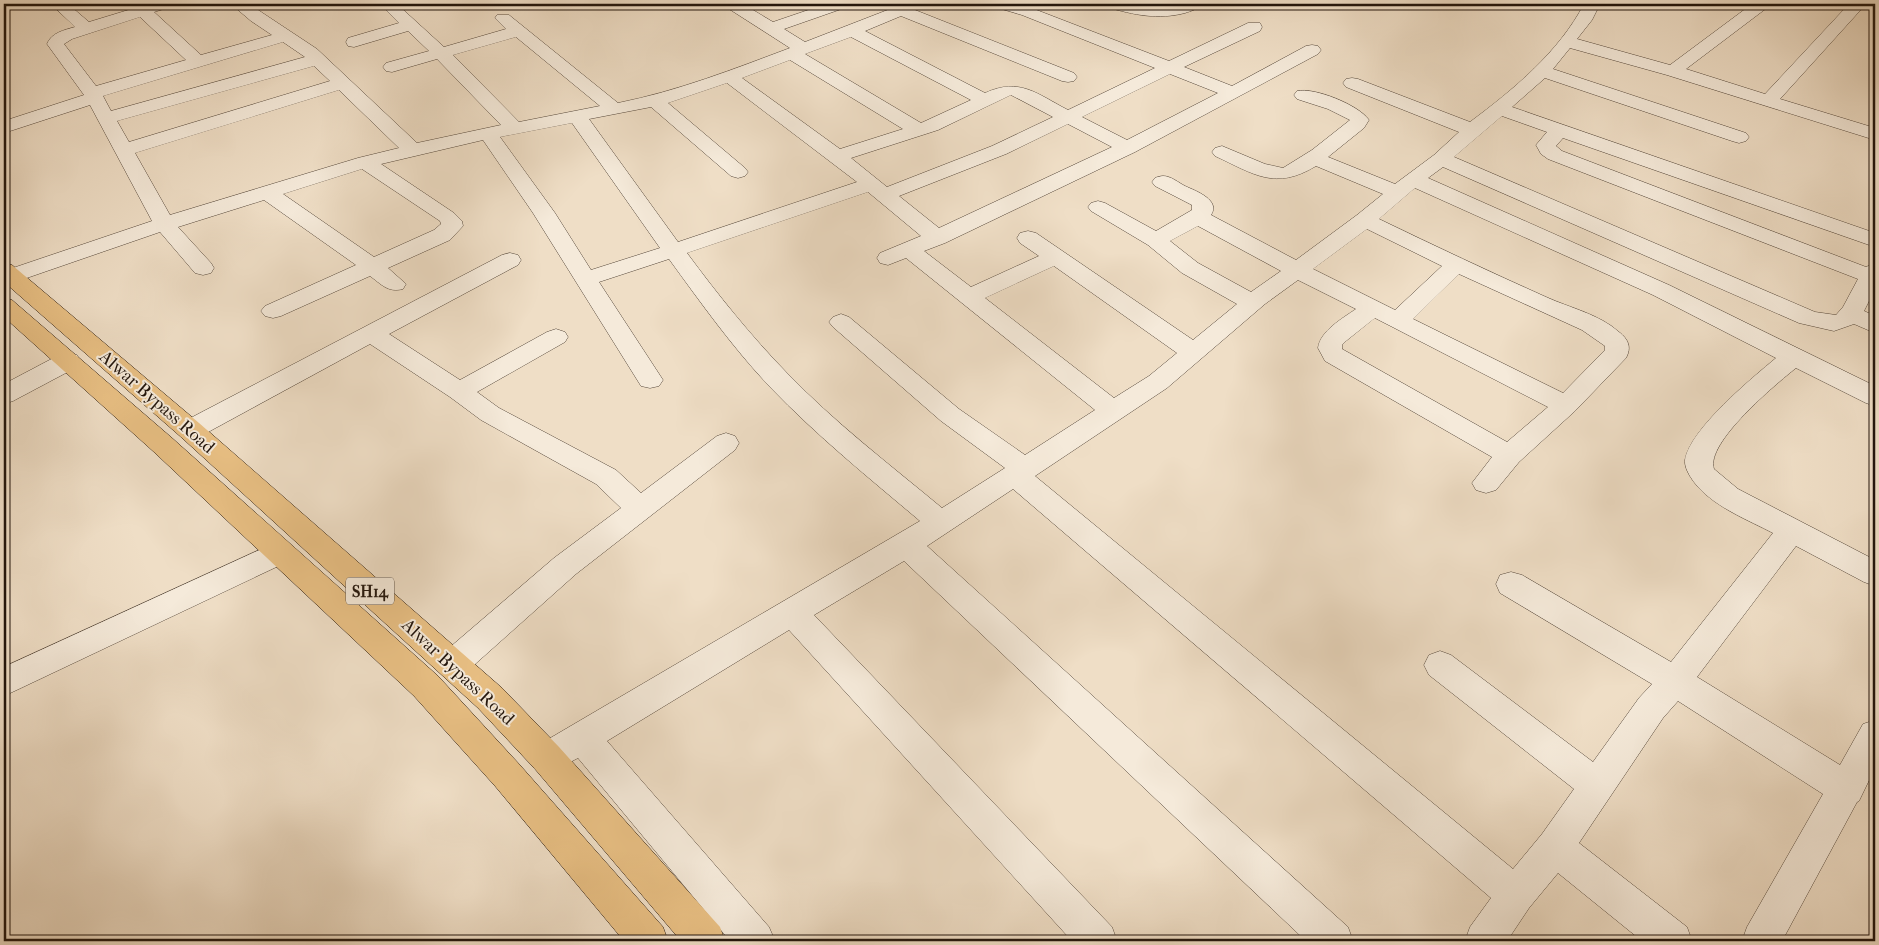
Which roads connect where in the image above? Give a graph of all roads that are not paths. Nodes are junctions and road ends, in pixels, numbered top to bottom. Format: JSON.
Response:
{"nodes":[{"id":1,"x":59,"y":4,"type":"edge"},
{"id":2,"x":164,"y":4,"type":"edge"},
{"id":3,"x":239,"y":4,"type":"edge"},
{"id":4,"x":732,"y":4,"type":"edge"},
{"id":5,"x":1001,"y":4,"type":"edge"},
{"id":6,"x":1113,"y":4,"type":"edge"},
{"id":7,"x":1194,"y":4,"type":"edge"},
{"id":8,"x":1592,"y":4,"type":"edge"},
{"id":9,"x":1762,"y":4,"type":"edge"},
{"id":10,"x":1858,"y":4,"type":"edge"},
{"id":11,"x":908,"y":7,"type":"edge"},
{"id":12,"x":392,"y":8,"type":"dead end"},
{"id":13,"x":857,"y":10,"type":"edge"},
{"id":14,"x":143,"y":11,"type":"junction"},
{"id":15,"x":503,"y":18,"type":"dead end"},
{"id":16,"x":412,"y":25,"type":"junction"},
{"id":17,"x":1254,"y":27,"type":"dead end"},
{"id":18,"x":86,"y":28,"type":"junction"},
{"id":19,"x":770,"y":29,"type":"junction"},
{"id":20,"x":517,"y":31,"type":"junction"},
{"id":21,"x":852,"y":32,"type":"junction"},
{"id":22,"x":286,"y":36,"type":"junction"},
{"id":23,"x":354,"y":42,"type":"dead end"},
{"id":24,"x":1568,"y":42,"type":"junction"},
{"id":25,"x":1312,"y":50,"type":"dead end"},
{"id":26,"x":440,"y":52,"type":"junction"},
{"id":27,"x":798,"y":52,"type":"junction"},
{"id":28,"x":318,"y":59,"type":"junction"},
{"id":29,"x":197,"y":61,"type":"junction"},
{"id":30,"x":392,"y":67,"type":"dead end"},
{"id":31,"x":1169,"y":67,"type":"junction"},
{"id":32,"x":1542,"y":71,"type":"junction"},
{"id":33,"x":1674,"y":72,"type":"junction"},
{"id":34,"x":730,"y":77,"type":"junction"},
{"id":35,"x":1068,"y":77,"type":"dead end"},
{"id":36,"x":343,"y":83,"type":"junction"},
{"id":37,"x":1352,"y":83,"type":"dead end"},
{"id":38,"x":1234,"y":93,"type":"junction"},
{"id":39,"x":93,"y":95,"type":"junction"},
{"id":40,"x":1302,"y":95,"type":"dead end"},
{"id":41,"x":985,"y":100,"type":"junction"},
{"id":42,"x":655,"y":101,"type":"junction"},
{"id":43,"x":1768,"y":101,"type":"junction"},
{"id":44,"x":615,"y":109,"type":"junction"},
{"id":45,"x":1499,"y":109,"type":"junction"},
{"id":46,"x":577,"y":116,"type":"junction"},
{"id":47,"x":1070,"y":118,"type":"junction"},
{"id":48,"x":105,"y":119,"type":"junction"},
{"id":49,"x":8,"y":120,"type":"edge"},
{"id":50,"x":514,"y":128,"type":"junction"},
{"id":51,"x":918,"y":130,"type":"junction"},
{"id":52,"x":1472,"y":130,"type":"junction"},
{"id":53,"x":1560,"y":130,"type":"junction"},
{"id":54,"x":1874,"y":131,"type":"edge"},
{"id":55,"x":488,"y":133,"type":"junction"},
{"id":56,"x":1739,"y":137,"type":"dead end"},
{"id":57,"x":1128,"y":148,"type":"junction"},
{"id":58,"x":123,"y":150,"type":"junction"},
{"id":59,"x":413,"y":150,"type":"junction"},
{"id":60,"x":1222,"y":152,"type":"dead end"},
{"id":61,"x":837,"y":156,"type":"junction"},
{"id":62,"x":1314,"y":158,"type":"junction"},
{"id":63,"x":1442,"y":159,"type":"junction"},
{"id":64,"x":365,"y":162,"type":"junction"},
{"id":65,"x":738,"y":172,"type":"dead end"},
{"id":66,"x":1162,"y":182,"type":"dead end"},
{"id":67,"x":1405,"y":186,"type":"junction"},
{"id":68,"x":877,"y":189,"type":"junction"},
{"id":69,"x":267,"y":192,"type":"junction"},
{"id":70,"x":1098,"y":207,"type":"dead end"},
{"id":71,"x":1198,"y":218,"type":"junction"},
{"id":72,"x":1365,"y":220,"type":"junction"},
{"id":73,"x":164,"y":224,"type":"junction"},
{"id":74,"x":937,"y":238,"type":"junction"},
{"id":75,"x":1028,"y":238,"type":"dead end"},
{"id":76,"x":1156,"y":240,"type":"junction"},
{"id":77,"x":1875,"y":240,"type":"edge"},
{"id":78,"x":674,"y":251,"type":"junction"},
{"id":79,"x":1055,"y":256,"type":"junction"},
{"id":80,"x":510,"y":260,"type":"dead end"},
{"id":81,"x":1456,"y":264,"type":"junction"},
{"id":82,"x":372,"y":266,"type":"junction"},
{"id":83,"x":203,"y":268,"type":"dead end"},
{"id":84,"x":1297,"y":270,"type":"junction"},
{"id":85,"x":1873,"y":273,"type":"edge"},
{"id":86,"x":586,"y":279,"type":"junction"},
{"id":87,"x":6,"y":284,"type":"edge"},
{"id":88,"x":395,"y":284,"type":"dead end"},
{"id":89,"x":968,"y":297,"type":"junction"},
{"id":90,"x":1253,"y":303,"type":"junction"},
{"id":91,"x":1374,"y":308,"type":"junction"},
{"id":92,"x":273,"y":311,"type":"dead end"},
{"id":93,"x":1851,"y":314,"type":"junction"},
{"id":94,"x":1398,"y":320,"type":"junction"},
{"id":95,"x":841,"y":322,"type":"dead end"},
{"id":96,"x":1875,"y":325,"type":"edge"},
{"id":97,"x":370,"y":333,"type":"junction"},
{"id":98,"x":556,"y":337,"type":"dead end"},
{"id":99,"x":1193,"y":352,"type":"junction"},
{"id":100,"x":1794,"y":356,"type":"junction"},
{"id":101,"x":68,"y":362,"type":"junction"},
{"id":102,"x":650,"y":380,"type":"dead end"},
{"id":103,"x":458,"y":391,"type":"junction"},
{"id":104,"x":4,"y":395,"type":"edge"},
{"id":105,"x":1875,"y":397,"type":"edge"},
{"id":106,"x":1566,"y":405,"type":"junction"},
{"id":107,"x":1113,"y":411,"type":"junction"},
{"id":108,"x":190,"y":430,"type":"junction"},
{"id":109,"x":726,"y":443,"type":"dead end"},
{"id":110,"x":1509,"y":455,"type":"junction"},
{"id":111,"x":1020,"y":472,"type":"junction"},
{"id":112,"x":1486,"y":483,"type":"dead end"},
{"id":113,"x":640,"y":508,"type":"junction"},
{"id":114,"x":941,"y":522,"type":"junction"},
{"id":115,"x":1791,"y":531,"type":"junction"},
{"id":116,"x":906,"y":545,"type":"junction"},
{"id":117,"x":279,"y":553,"type":"junction"},
{"id":118,"x":1875,"y":574,"type":"edge"},
{"id":119,"x":1511,"y":584,"type":"dead end"},
{"id":120,"x":792,"y":613,"type":"junction"},
{"id":121,"x":453,"y":664,"type":"junction"},
{"id":122,"x":1440,"y":665,"type":"dead end"},
{"id":123,"x":1675,"y":681,"type":"junction"},
{"id":124,"x":4,"y":682,"type":"edge"},
{"id":125,"x":1875,"y":735,"type":"edge"},
{"id":126,"x":582,"y":737,"type":"junction"},
{"id":127,"x":547,"y":758,"type":"junction"},
{"id":128,"x":1597,"y":786,"type":"junction"},
{"id":129,"x":1847,"y":789,"type":"junction"},
{"id":130,"x":1555,"y":847,"type":"junction"},
{"id":131,"x":1516,"y":895,"type":"junction"},
{"id":132,"x":645,"y":940,"type":"edge"},
{"id":133,"x":706,"y":941,"type":"edge"},
{"id":134,"x":755,"y":941,"type":"edge"},
{"id":135,"x":1098,"y":941,"type":"edge"},
{"id":136,"x":1334,"y":941,"type":"edge"},
{"id":137,"x":1484,"y":941,"type":"edge"},
{"id":138,"x":1673,"y":941,"type":"edge"},
{"id":139,"x":1761,"y":941,"type":"edge"}],
"edges":[{"from":1,"to":18,"type":"street"},
{"from":2,"to":14,"type":"street"},
{"from":3,"to":22,"type":"street"},
{"from":4,"to":19,"type":"street"},
{"from":5,"to":31,"type":"street"},
{"from":6,"to":7,"type":"street"},
{"from":8,"to":24,"type":"street"},
{"from":9,"to":33,"type":"street"},
{"from":10,"to":43,"type":"street"},
{"from":11,"to":13,"type":"street"},
{"from":11,"to":35,"type":"street"},
{"from":12,"to":16,"type":"street"},
{"from":13,"to":19,"type":"street"},
{"from":13,"to":21,"type":"street"},
{"from":14,"to":18,"type":"street"},
{"from":14,"to":29,"type":"street"},
{"from":15,"to":20,"type":"street"},
{"from":16,"to":23,"type":"street"},
{"from":16,"to":26,"type":"street"},
{"from":17,"to":31,"type":"street"},
{"from":18,"to":39,"type":"street"},
{"from":19,"to":27,"type":"street"},
{"from":20,"to":26,"type":"street"},
{"from":20,"to":44,"type":"street"},
{"from":21,"to":27,"type":"street"},
{"from":21,"to":41,"type":"street"},
{"from":22,"to":28,"type":"street"},
{"from":22,"to":29,"type":"street"},
{"from":24,"to":32,"type":"street"},
{"from":24,"to":33,"type":"street"},
{"from":25,"to":38,"type":"street"},
{"from":26,"to":30,"type":"street"},
{"from":26,"to":50,"type":"street"},
{"from":27,"to":34,"type":"street"},
{"from":27,"to":51,"type":"street"},
{"from":28,"to":36,"type":"street"},
{"from":28,"to":48,"type":"street"},
{"from":29,"to":39,"type":"street"},
{"from":31,"to":38,"type":"street"},
{"from":31,"to":47,"type":"street"},
{"from":32,"to":45,"type":"street"},
{"from":32,"to":56,"type":"street"},
{"from":33,"to":43,"type":"street"},
{"from":34,"to":42,"type":"street"},
{"from":34,"to":61,"type":"street"},
{"from":36,"to":58,"type":"street"},
{"from":36,"to":59,"type":"street"},
{"from":37,"to":52,"type":"street"},
{"from":38,"to":57,"type":"street"},
{"from":39,"to":48,"type":"street"},
{"from":39,"to":49,"type":"street"},
{"from":40,"to":62,"type":"street"},
{"from":41,"to":47,"type":"street"},
{"from":41,"to":51,"type":"street"},
{"from":42,"to":44,"type":"street"},
{"from":42,"to":65,"type":"street"},
{"from":43,"to":54,"type":"street"},
{"from":44,"to":46,"type":"street"},
{"from":45,"to":52,"type":"street"},
{"from":45,"to":53,"type":"street"},
{"from":46,"to":50,"type":"street"},
{"from":46,"to":78,"type":"street"},
{"from":47,"to":57,"type":"street"},
{"from":47,"to":68,"type":"street"},
{"from":48,"to":58,"type":"street"},
{"from":50,"to":55,"type":"street"},
{"from":51,"to":61,"type":"street"},
{"from":52,"to":63,"type":"street"},
{"from":53,"to":77,"type":"street"},
{"from":53,"to":85,"type":"street"},
{"from":55,"to":59,"type":"street"},
{"from":55,"to":86,"type":"street"},
{"from":57,"to":74,"type":"street"},
{"from":58,"to":73,"type":"street"},
{"from":59,"to":64,"type":"street"},
{"from":60,"to":62,"type":"street"},
{"from":61,"to":68,"type":"street"},
{"from":62,"to":67,"type":"street"},
{"from":63,"to":67,"type":"street"},
{"from":63,"to":93,"type":"street"},
{"from":64,"to":69,"type":"street"},
{"from":64,"to":82,"type":"street"},
{"from":66,"to":71,"type":"street"},
{"from":67,"to":72,"type":"street"},
{"from":67,"to":100,"type":"street"},
{"from":68,"to":74,"type":"street"},
{"from":68,"to":78,"type":"street"},
{"from":69,"to":73,"type":"street"},
{"from":69,"to":82,"type":"street"},
{"from":70,"to":76,"type":"street"},
{"from":71,"to":76,"type":"street"},
{"from":71,"to":84,"type":"street"},
{"from":72,"to":81,"type":"street"},
{"from":72,"to":84,"type":"street"},
{"from":73,"to":83,"type":"street"},
{"from":73,"to":87,"type":"street"},
{"from":74,"to":89,"type":"street"},
{"from":75,"to":79,"type":"street"},
{"from":76,"to":90,"type":"street"},
{"from":78,"to":86,"type":"street"},
{"from":78,"to":114,"type":"street"},
{"from":79,"to":89,"type":"street"},
{"from":79,"to":99,"type":"street"},
{"from":80,"to":97,"type":"street"},
{"from":81,"to":94,"type":"street"},
{"from":81,"to":106,"type":"street"},
{"from":82,"to":88,"type":"street"},
{"from":82,"to":92,"type":"street"},
{"from":84,"to":90,"type":"street"},
{"from":84,"to":91,"type":"street"},
{"from":85,"to":93,"type":"street"},
{"from":86,"to":102,"type":"street"},
{"from":87,"to":101,"type":"main road","name":"Alwar Bypass Road","number":"SH14"},
{"from":87,"to":108,"type":"main road","name":"Alwar Bypass Road","number":"SH14"},
{"from":89,"to":107,"type":"street"},
{"from":90,"to":99,"type":"street"},
{"from":91,"to":94,"type":"street"},
{"from":91,"to":110,"type":"street"},
{"from":93,"to":96,"type":"street"},
{"from":94,"to":106,"type":"street"},
{"from":95,"to":111,"type":"street"},
{"from":97,"to":103,"type":"street"},
{"from":97,"to":108,"type":"street"},
{"from":98,"to":103,"type":"street"},
{"from":99,"to":107,"type":"street"},
{"from":100,"to":105,"type":"street"},
{"from":100,"to":115,"type":"street"},
{"from":101,"to":104,"type":"street"},
{"from":101,"to":117,"type":"main road","name":"Alwar Bypass Road","number":"SH14"},
{"from":103,"to":113,"type":"street"},
{"from":106,"to":110,"type":"street"},
{"from":107,"to":111,"type":"street"},
{"from":108,"to":121,"type":"main road","name":"Alwar Bypass Road","number":"SH14"},
{"from":109,"to":113,"type":"street"},
{"from":110,"to":112,"type":"street"},
{"from":111,"to":114,"type":"street"},
{"from":111,"to":131,"type":"street"},
{"from":113,"to":121,"type":"street"},
{"from":114,"to":116,"type":"street"},
{"from":115,"to":118,"type":"street"},
{"from":115,"to":123,"type":"street"},
{"from":116,"to":120,"type":"street"},
{"from":116,"to":136,"type":"street"},
{"from":117,"to":124,"type":"street"},
{"from":117,"to":132,"type":"main road","name":"Alwar Bypass Road","number":"SH14"},
{"from":119,"to":123,"type":"street"},
{"from":120,"to":126,"type":"street"},
{"from":120,"to":135,"type":"street"},
{"from":121,"to":127,"type":"main road","name":"Alwar Bypass Road","number":"SH14"},
{"from":122,"to":128,"type":"street"},
{"from":123,"to":128,"type":"street"},
{"from":123,"to":129,"type":"street"},
{"from":125,"to":129,"type":"street"},
{"from":126,"to":127,"type":"street"},
{"from":126,"to":134,"type":"street"},
{"from":127,"to":133,"type":"main road","name":"Alwar Bypass Road","number":"SH14"},
{"from":128,"to":130,"type":"street"},
{"from":129,"to":139,"type":"street"},
{"from":130,"to":131,"type":"street"},
{"from":130,"to":138,"type":"street"},
{"from":131,"to":137,"type":"street"}]}
